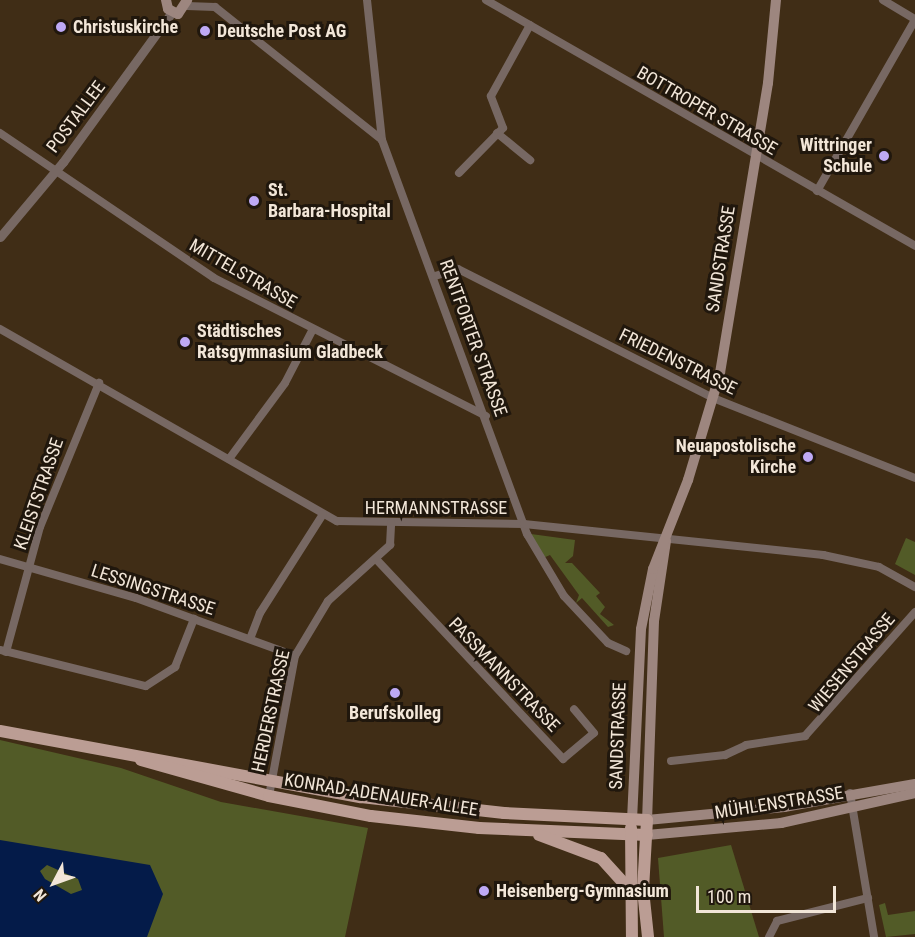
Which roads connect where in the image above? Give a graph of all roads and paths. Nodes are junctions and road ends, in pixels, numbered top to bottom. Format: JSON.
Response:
{"nodes":[{"id":1,"x":166,"y":0,"type":"edge"},
{"id":2,"x":367,"y":0,"type":"edge"},
{"id":3,"x":486,"y":0,"type":"edge"},
{"id":4,"x":776,"y":0,"type":"edge"},
{"id":5,"x":883,"y":0,"type":"edge"},
{"id":6,"x":187,"y":3,"type":"edge"},
{"id":7,"x":172,"y":12,"type":"junction"},
{"id":8,"x":915,"y":20,"type":"edge"},
{"id":9,"x":530,"y":25,"type":"junction"},
{"id":10,"x":0,"y":133,"type":"edge"},
{"id":11,"x":497,"y":133,"type":"junction"},
{"id":12,"x":382,"y":140,"type":"junction"},
{"id":13,"x":755,"y":155,"type":"junction"},
{"id":14,"x":530,"y":160,"type":"dead end"},
{"id":15,"x":56,"y":171,"type":"junction"},
{"id":16,"x":459,"y":174,"type":"dead end"},
{"id":17,"x":817,"y":191,"type":"junction"},
{"id":18,"x":0,"y":237,"type":"edge"},
{"id":19,"x":915,"y":246,"type":"edge"},
{"id":20,"x":435,"y":276,"type":"junction"},
{"id":21,"x":0,"y":329,"type":"edge"},
{"id":22,"x":312,"y":331,"type":"junction"},
{"id":23,"x":99,"y":383,"type":"junction"},
{"id":24,"x":713,"y":398,"type":"junction"},
{"id":25,"x":486,"y":416,"type":"junction"},
{"id":26,"x":228,"y":459,"type":"junction"},
{"id":27,"x":915,"y":478,"type":"edge"},
{"id":28,"x":323,"y":514,"type":"junction"},
{"id":29,"x":391,"y":523,"type":"junction"},
{"id":30,"x":525,"y":524,"type":"junction"},
{"id":31,"x":666,"y":540,"type":"junction"},
{"id":32,"x":0,"y":559,"type":"edge"},
{"id":33,"x":376,"y":559,"type":"junction"},
{"id":34,"x":30,"y":567,"type":"junction"},
{"id":35,"x":915,"y":587,"type":"edge"},
{"id":36,"x":915,"y":612,"type":"edge"},
{"id":37,"x":194,"y":619,"type":"junction"},
{"id":38,"x":250,"y":639,"type":"junction"},
{"id":39,"x":3,"y":651,"type":"edge"},
{"id":40,"x":626,"y":651,"type":"dead end"},
{"id":41,"x":295,"y":656,"type":"junction"},
{"id":42,"x":574,"y":710,"type":"dead end"},
{"id":43,"x":0,"y":731,"type":"edge"},
{"id":44,"x":117,"y":751,"type":"junction"},
{"id":45,"x":671,"y":761,"type":"dead end"},
{"id":46,"x":272,"y":779,"type":"junction"},
{"id":47,"x":915,"y":784,"type":"edge"},
{"id":48,"x":850,"y":793,"type":"junction"},
{"id":49,"x":915,"y":793,"type":"edge"},
{"id":50,"x":269,"y":796,"type":"junction"},
{"id":51,"x":853,"y":808,"type":"junction"},
{"id":52,"x":632,"y":820,"type":"junction"},
{"id":53,"x":647,"y":820,"type":"junction"},
{"id":54,"x":531,"y":832,"type":"junction"},
{"id":55,"x":630,"y":835,"type":"junction"},
{"id":56,"x":647,"y":835,"type":"junction"},
{"id":57,"x":630,"y":890,"type":"junction"},
{"id":58,"x":868,"y":898,"type":"junction"},
{"id":59,"x":632,"y":937,"type":"edge"},
{"id":60,"x":648,"y":937,"type":"edge"},
{"id":61,"x":769,"y":937,"type":"edge"},
{"id":62,"x":874,"y":937,"type":"edge"}],
"edges":[{"from":1,"to":7,"type":"main road"},
{"from":2,"to":12,"type":"street","name":"RENTFORTER STRASSE"},
{"from":3,"to":9,"type":"street","name":"BOTTROPER STRASSE"},
{"from":4,"to":13,"type":"main road","name":"SANDSTRASSE"},
{"from":5,"to":8,"type":"street"},
{"from":6,"to":7,"type":"main road"},
{"from":6,"to":12,"type":"street"},
{"from":7,"to":15,"type":"street","name":"POSTALLEE"},
{"from":8,"to":17,"type":"street"},
{"from":9,"to":11,"type":"street"},
{"from":9,"to":13,"type":"street","name":"BOTTROPER STRASSE"},
{"from":10,"to":15,"type":"street","name":"MITTELSTRASSE"},
{"from":11,"to":14,"type":"street"},
{"from":11,"to":16,"type":"street"},
{"from":12,"to":20,"type":"street","name":"RENTFORTER STRASSE"},
{"from":13,"to":17,"type":"street","name":"BOTTROPER STRASSE"},
{"from":13,"to":24,"type":"main road","name":"SANDSTRASSE"},
{"from":15,"to":18,"type":"street","name":"POSTALLEE"},
{"from":15,"to":22,"type":"street","name":"MITTELSTRASSE"},
{"from":17,"to":19,"type":"street","name":"BOTTROPER STRASSE"},
{"from":20,"to":24,"type":"street","name":"FRIEDENSTRASSE"},
{"from":20,"to":25,"type":"street","name":"RENTFORTER STRASSE"},
{"from":21,"to":23,"type":"street","name":"HERMANNSTRASSE"},
{"from":22,"to":25,"type":"street","name":"MITTELSTRASSE"},
{"from":22,"to":26,"type":"street"},
{"from":23,"to":26,"type":"street","name":"HERMANNSTRASSE"},
{"from":23,"to":34,"type":"street","name":"KLEISTSTRASSE"},
{"from":24,"to":27,"type":"street","name":"FRIEDENSTRASSE"},
{"from":24,"to":31,"type":"main road","name":"SANDSTRASSE"},
{"from":25,"to":30,"type":"street","name":"RENTFORTER STRASSE"},
{"from":26,"to":28,"type":"street","name":"HERMANNSTRASSE"},
{"from":28,"to":29,"type":"street","name":"HERMANNSTRASSE"},
{"from":28,"to":38,"type":"street"},
{"from":29,"to":30,"type":"street","name":"HERMANNSTRASSE"},
{"from":29,"to":33,"type":"street","name":"HERDERSTRASSE"},
{"from":30,"to":31,"type":"street","name":"HERMANNSTRASSE"},
{"from":30,"to":40,"type":"street","name":"RENTFORTER STRASSE"},
{"from":31,"to":35,"type":"street","name":"HERMANNSTRASSE"},
{"from":31,"to":52,"type":"main road","name":"SANDSTRASSE"},
{"from":31,"to":53,"type":"main road","name":"SANDSTRASSE"},
{"from":32,"to":34,"type":"street","name":"LESSINGSTRASSE"},
{"from":33,"to":41,"type":"street","name":"HERDERSTRASSE"},
{"from":33,"to":42,"type":"street","name":"PASSMANNSTRASSE"},
{"from":34,"to":37,"type":"street","name":"LESSINGSTRASSE"},
{"from":34,"to":39,"type":"street","name":"KLEISTSTRASSE"},
{"from":36,"to":45,"type":"street","name":"WIESENSTRASSE"},
{"from":37,"to":38,"type":"street","name":"LESSINGSTRASSE"},
{"from":37,"to":39,"type":"street"},
{"from":38,"to":41,"type":"street","name":"LESSINGSTRASSE"},
{"from":41,"to":46,"type":"street","name":"HERDERSTRASSE"},
{"from":43,"to":44,"type":"main road","name":"KONRAD-ADENAUER-ALLEE"},
{"from":44,"to":46,"type":"main road","name":"KONRAD-ADENAUER-ALLEE"},
{"from":44,"to":50,"type":"main road","name":"KONRAD-ADENAUER-ALLEE"},
{"from":46,"to":50,"type":"street","name":"HERDERSTRASSE"},
{"from":46,"to":52,"type":"main road","name":"KONRAD-ADENAUER-ALLEE"},
{"from":47,"to":48,"type":"main road","name":"MÜHLENSTRASSE"},
{"from":48,"to":51,"type":"street"},
{"from":48,"to":53,"type":"main road","name":"MÜHLENSTRASSE"},
{"from":49,"to":51,"type":"main road","name":"MÜHLENSTRASSE"},
{"from":50,"to":54,"type":"main road","name":"KONRAD-ADENAUER-ALLEE"},
{"from":51,"to":56,"type":"main road","name":"MÜHLENSTRASSE"},
{"from":51,"to":58,"type":"street"},
{"from":52,"to":53,"type":"main road","name":"KONRAD-ADENAUER-ALLEE"},
{"from":52,"to":55,"type":"main road","name":"SANDSTRASSE"},
{"from":53,"to":56,"type":"main road","name":"SANDSTRASSE"},
{"from":54,"to":55,"type":"main road","name":"KONRAD-ADENAUER-ALLEE"},
{"from":54,"to":57,"type":"main road"},
{"from":55,"to":56,"type":"main road","name":"KONRAD-ADENAUER-ALLEE"},
{"from":55,"to":57,"type":"main road","name":"SANDSTRASSE"},
{"from":56,"to":60,"type":"main road","name":"SANDSTRASSE"},
{"from":57,"to":59,"type":"main road","name":"SANDSTRASSE"},
{"from":58,"to":61,"type":"street"},
{"from":58,"to":62,"type":"street"}]}
